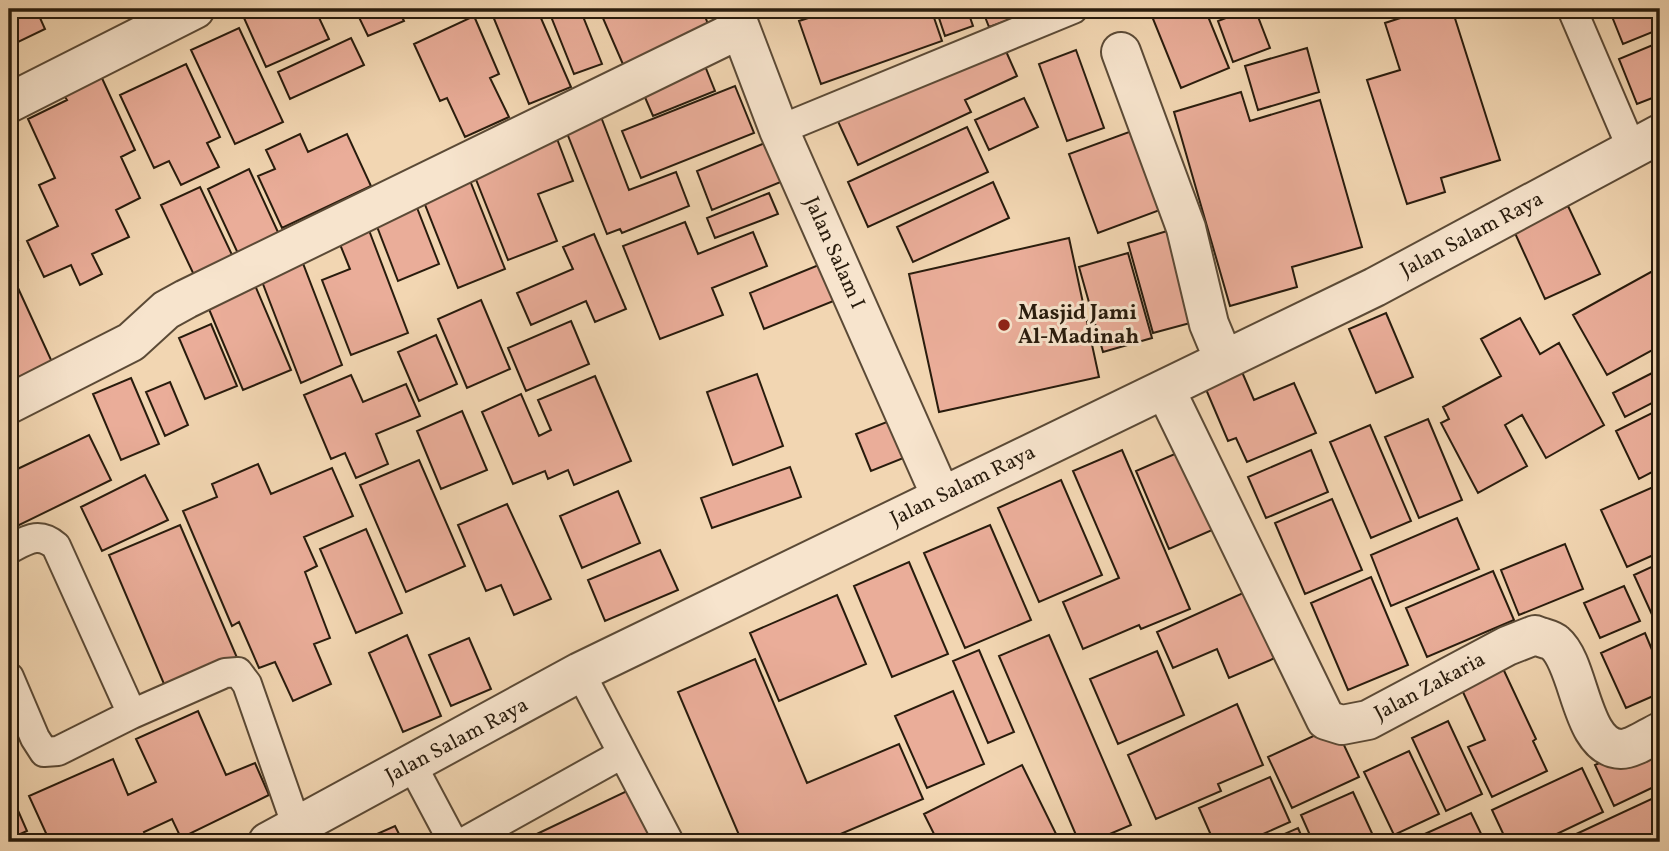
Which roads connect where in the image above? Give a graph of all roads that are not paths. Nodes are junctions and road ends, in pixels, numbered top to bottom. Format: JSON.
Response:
{"nodes":[{"id":1,"x":195,"y":9,"type":"edge"},
{"id":2,"x":1073,"y":9,"type":"edge"},
{"id":3,"x":1572,"y":9,"type":"edge"},
{"id":4,"x":736,"y":19,"type":"edge"},
{"id":5,"x":1121,"y":52,"type":"dead end"},
{"id":6,"x":9,"y":103,"type":"edge"},
{"id":7,"x":779,"y":130,"type":"junction"},
{"id":8,"x":1646,"y":141,"type":"edge"},
{"id":9,"x":1224,"y":360,"type":"junction"},
{"id":10,"x":1165,"y":389,"type":"junction"},
{"id":11,"x":9,"y":404,"type":"edge"},
{"id":12,"x":941,"y":495,"type":"junction"},
{"id":13,"x":9,"y":549,"type":"edge"},
{"id":14,"x":580,"y":672,"type":"junction"},
{"id":15,"x":9,"y":677,"type":"edge"},
{"id":16,"x":132,"y":714,"type":"junction"},
{"id":17,"x":1660,"y":732,"type":"edge"},
{"id":18,"x":622,"y":754,"type":"junction"},
{"id":19,"x":412,"y":765,"type":"junction"},
{"id":20,"x":283,"y":835,"type":"edge"},
{"id":21,"x":453,"y":842,"type":"edge"},
{"id":22,"x":464,"y":842,"type":"edge"},
{"id":23,"x":668,"y":842,"type":"edge"}],
"edges":[{"from":1,"to":6,"type":"street"},
{"from":2,"to":7,"type":"lane"},
{"from":3,"to":8,"type":"lane"},
{"from":4,"to":7,"type":"street","name":"Jalan Salam I"},
{"from":4,"to":11,"type":"street"},
{"from":5,"to":9,"type":"street"},
{"from":7,"to":12,"type":"street","name":"Jalan Salam I"},
{"from":8,"to":9,"type":"street","name":"Jalan Salam Raya"},
{"from":9,"to":10,"type":"street","name":"Jalan Salam Raya"},
{"from":10,"to":12,"type":"street","name":"Jalan Salam Raya"},
{"from":10,"to":17,"type":"street","name":"Jalan Zakaria"},
{"from":12,"to":14,"type":"street","name":"Jalan Salam Raya"},
{"from":13,"to":16,"type":"lane"},
{"from":14,"to":18,"type":"lane"},
{"from":14,"to":19,"type":"street","name":"Jalan Salam Raya"},
{"from":15,"to":16,"type":"lane"},
{"from":16,"to":20,"type":"lane"},
{"from":18,"to":22,"type":"lane"},
{"from":18,"to":23,"type":"lane"},
{"from":19,"to":20,"type":"street","name":"Jalan Salam Raya"},
{"from":19,"to":21,"type":"lane"}]}
